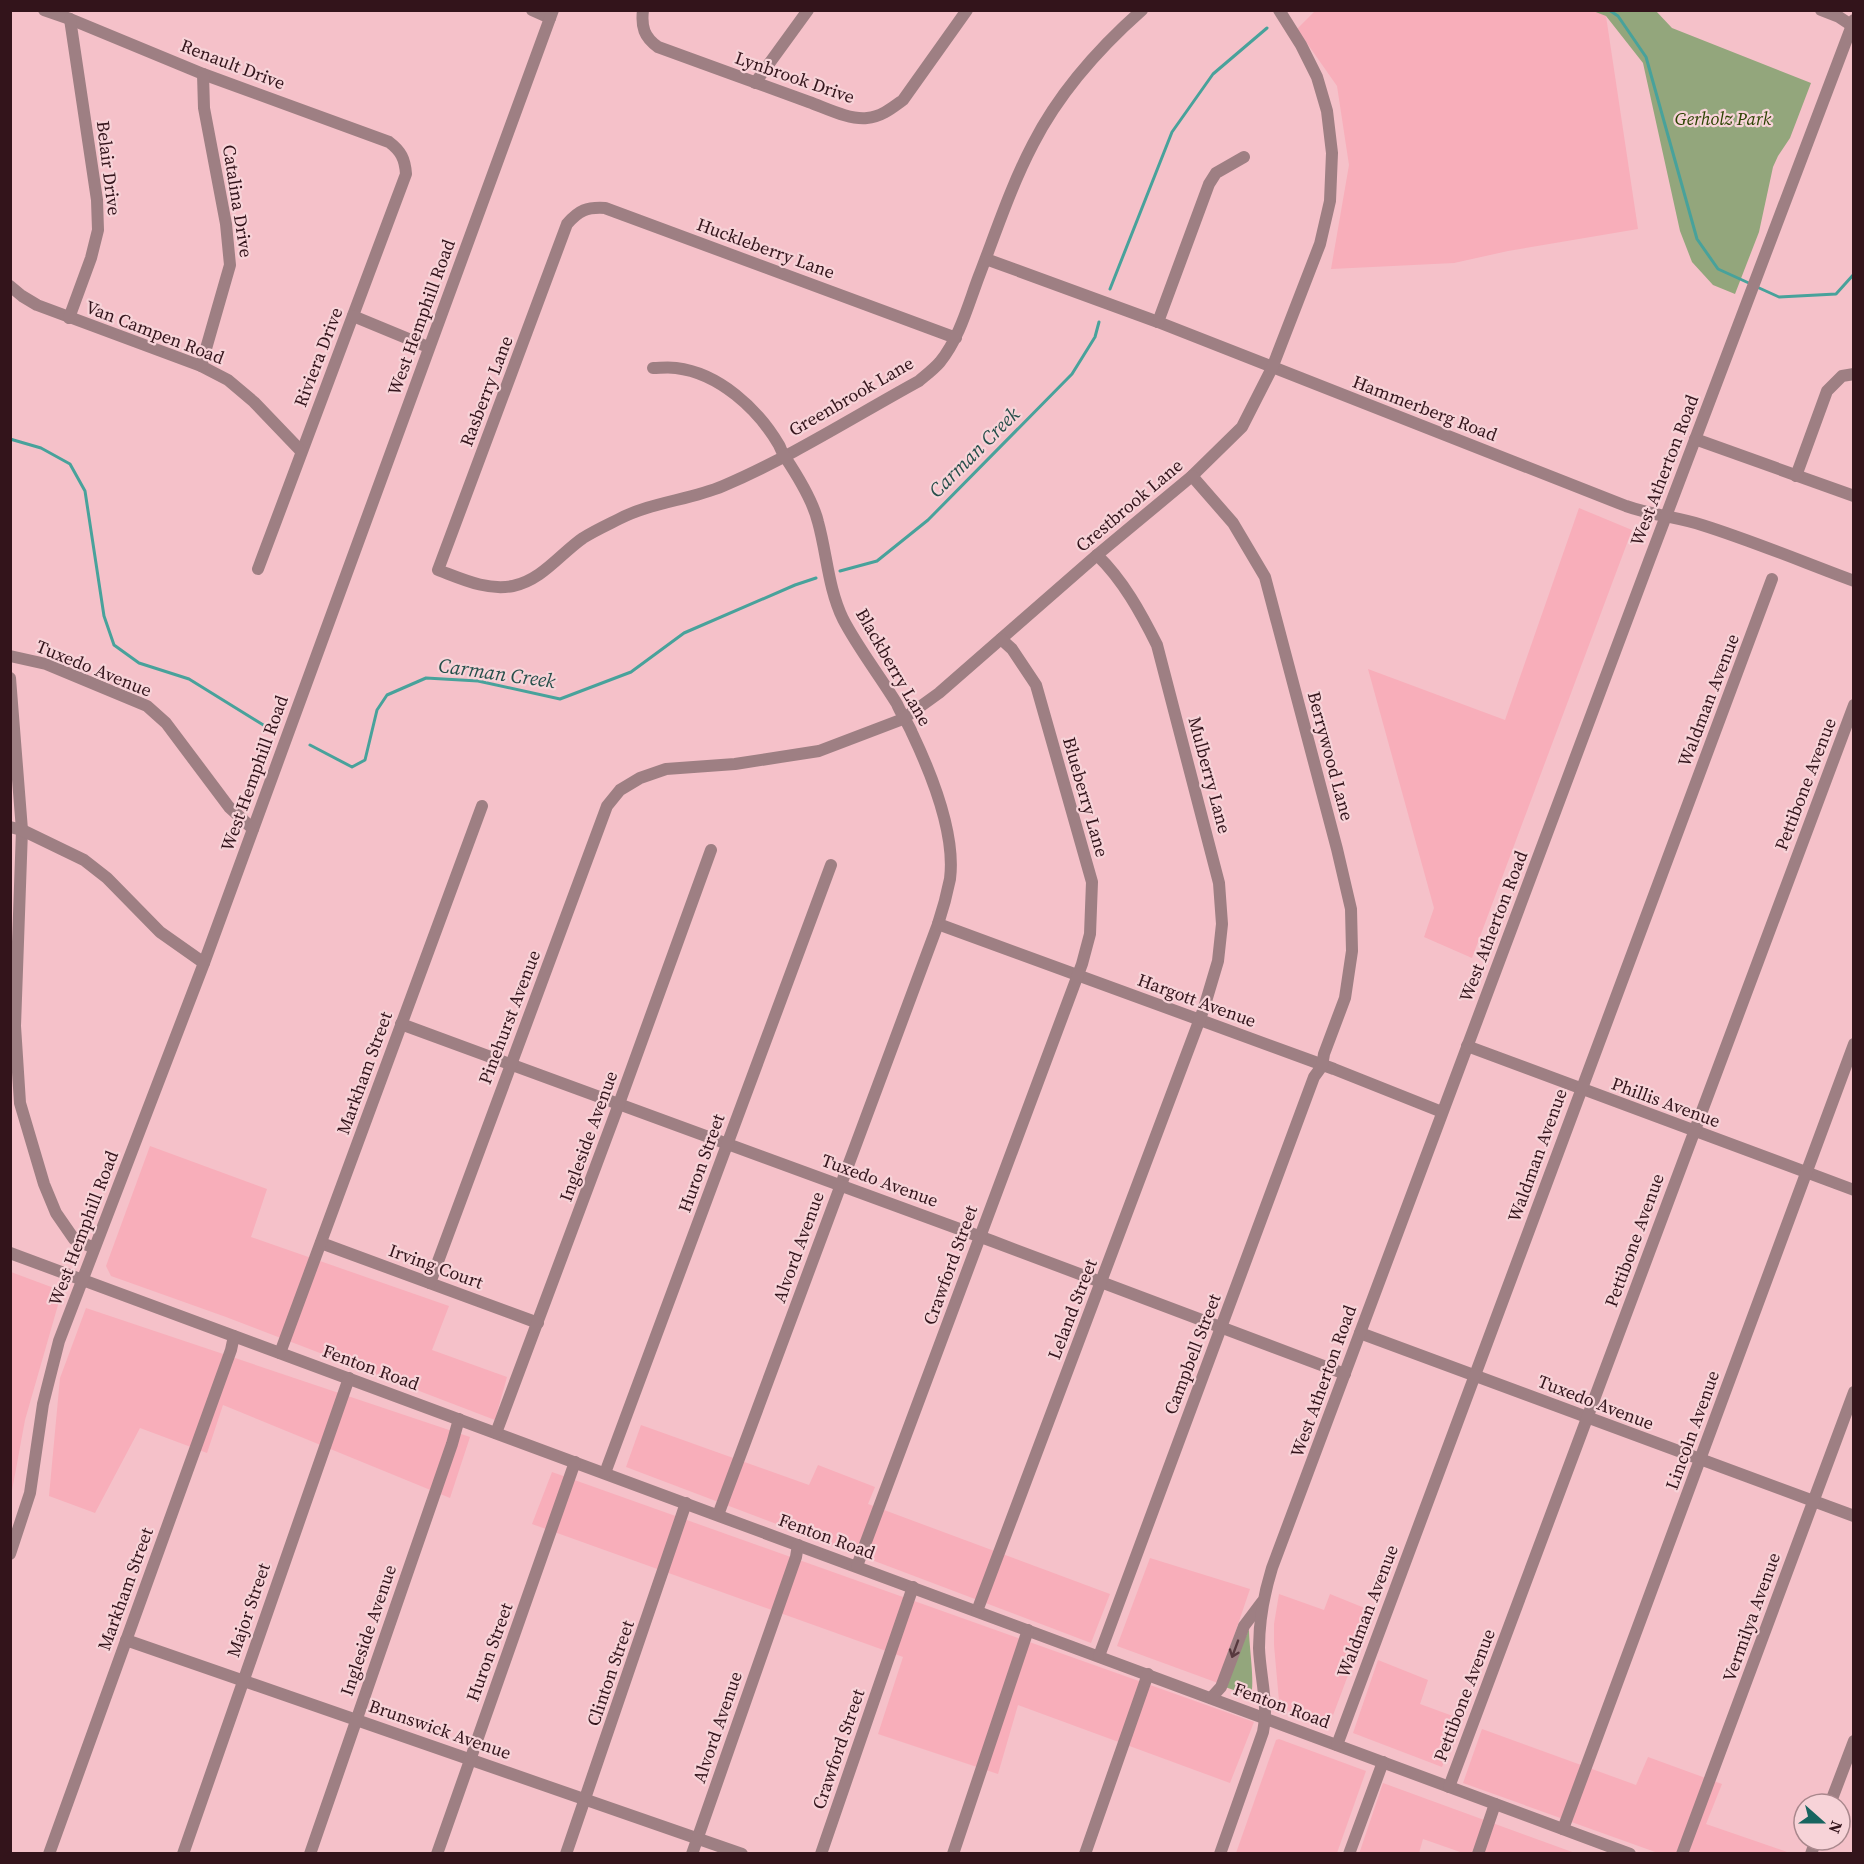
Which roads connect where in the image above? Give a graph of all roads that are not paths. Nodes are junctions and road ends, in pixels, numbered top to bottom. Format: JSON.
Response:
{"nodes":[{"id":1,"x":44,"y":10,"type":"edge"},
{"id":2,"x":532,"y":10,"type":"edge"},
{"id":3,"x":643,"y":10,"type":"edge"},
{"id":4,"x":808,"y":10,"type":"edge"},
{"id":5,"x":967,"y":10,"type":"edge"},
{"id":6,"x":1142,"y":10,"type":"edge"},
{"id":7,"x":1279,"y":10,"type":"edge"},
{"id":8,"x":1821,"y":10,"type":"edge"},
{"id":9,"x":552,"y":14,"type":"edge"},
{"id":10,"x":70,"y":19,"type":"junction"},
{"id":11,"x":1853,"y":24,"type":"edge"},
{"id":12,"x":203,"y":74,"type":"junction"},
{"id":13,"x":755,"y":83,"type":"junction"},
{"id":14,"x":1244,"y":157,"type":"dead end"},
{"id":15,"x":404,"y":158,"type":"joint"},
{"id":16,"x":567,"y":224,"type":"joint"},
{"id":17,"x":986,"y":259,"type":"junction"},
{"id":18,"x":10,"y":286,"type":"edge"},
{"id":19,"x":353,"y":316,"type":"junction"},
{"id":20,"x":69,"y":318,"type":"junction"},
{"id":21,"x":1158,"y":322,"type":"junction"},
{"id":22,"x":956,"y":338,"type":"junction"},
{"id":23,"x":428,"y":347,"type":"junction"},
{"id":24,"x":201,"y":366,"type":"junction"},
{"id":25,"x":653,"y":368,"type":"dead end"},
{"id":26,"x":1272,"y":368,"type":"junction"},
{"id":27,"x":1854,"y":374,"type":"edge"},
{"id":28,"x":1695,"y":439,"type":"junction"},
{"id":29,"x":301,"y":451,"type":"junction"},
{"id":30,"x":784,"y":456,"type":"junction"},
{"id":31,"x":1192,"y":476,"type":"junction"},
{"id":32,"x":1796,"y":476,"type":"junction"},
{"id":33,"x":1854,"y":496,"type":"edge"},
{"id":34,"x":1665,"y":516,"type":"junction"},
{"id":35,"x":1097,"y":555,"type":"junction"},
{"id":36,"x":258,"y":569,"type":"dead end"},
{"id":37,"x":438,"y":570,"type":"joint"},
{"id":38,"x":1772,"y":579,"type":"dead end"},
{"id":39,"x":1854,"y":581,"type":"edge"},
{"id":40,"x":1001,"y":639,"type":"junction"},
{"id":41,"x":10,"y":656,"type":"edge"},
{"id":42,"x":10,"y":678,"type":"edge"},
{"id":43,"x":1854,"y":705,"type":"edge"},
{"id":44,"x":903,"y":719,"type":"junction"},
{"id":45,"x":640,"y":778,"type":"joint"},
{"id":46,"x":482,"y":806,"type":"dead end"},
{"id":47,"x":16,"y":829,"type":"edge"},
{"id":48,"x":253,"y":829,"type":"junction"},
{"id":49,"x":711,"y":850,"type":"dead end"},
{"id":50,"x":831,"y":865,"type":"dead end"},
{"id":51,"x":938,"y":924,"type":"junction"},
{"id":52,"x":204,"y":963,"type":"junction"},
{"id":53,"x":1077,"y":975,"type":"junction"},
{"id":54,"x":1198,"y":1020,"type":"junction"},
{"id":55,"x":401,"y":1024,"type":"junction"},
{"id":56,"x":1854,"y":1044,"type":"edge"},
{"id":57,"x":1467,"y":1046,"type":"junction"},
{"id":58,"x":510,"y":1064,"type":"junction"},
{"id":59,"x":1322,"y":1066,"type":"junction"},
{"id":60,"x":1581,"y":1089,"type":"junction"},
{"id":61,"x":15,"y":1101,"type":"edge"},
{"id":62,"x":619,"y":1104,"type":"junction"},
{"id":63,"x":1442,"y":1112,"type":"junction"},
{"id":64,"x":1694,"y":1131,"type":"junction"},
{"id":65,"x":727,"y":1144,"type":"junction"},
{"id":66,"x":1806,"y":1173,"type":"junction"},
{"id":67,"x":840,"y":1185,"type":"junction"},
{"id":68,"x":1854,"y":1190,"type":"edge"},
{"id":69,"x":980,"y":1236,"type":"junction"},
{"id":70,"x":321,"y":1243,"type":"junction"},
{"id":71,"x":94,"y":1248,"type":"junction"},
{"id":72,"x":10,"y":1253,"type":"edge"},
{"id":73,"x":82,"y":1280,"type":"junction"},
{"id":74,"x":1102,"y":1281,"type":"junction"},
{"id":75,"x":430,"y":1283,"type":"junction"},
{"id":76,"x":538,"y":1323,"type":"junction"},
{"id":77,"x":1223,"y":1326,"type":"junction"},
{"id":78,"x":1360,"y":1333,"type":"junction"},
{"id":79,"x":234,"y":1336,"type":"junction"},
{"id":80,"x":280,"y":1353,"type":"junction"},
{"id":81,"x":1345,"y":1374,"type":"junction"},
{"id":82,"x":1474,"y":1375,"type":"junction"},
{"id":83,"x":349,"y":1378,"type":"junction"},
{"id":84,"x":1854,"y":1392,"type":"edge"},
{"id":85,"x":1587,"y":1418,"type":"junction"},
{"id":86,"x":459,"y":1419,"type":"junction"},
{"id":87,"x":496,"y":1433,"type":"junction"},
{"id":88,"x":1700,"y":1460,"type":"junction"},
{"id":89,"x":575,"y":1462,"type":"junction"},
{"id":90,"x":605,"y":1473,"type":"junction"},
{"id":91,"x":1813,"y":1502,"type":"junction"},
{"id":92,"x":686,"y":1503,"type":"junction"},
{"id":93,"x":718,"y":1515,"type":"junction"},
{"id":94,"x":1854,"y":1516,"type":"edge"},
{"id":95,"x":798,"y":1545,"type":"junction"},
{"id":96,"x":10,"y":1554,"type":"edge"},
{"id":97,"x":857,"y":1566,"type":"junction"},
{"id":98,"x":912,"y":1587,"type":"junction"},
{"id":99,"x":1263,"y":1601,"type":"junction"},
{"id":100,"x":977,"y":1611,"type":"junction"},
{"id":101,"x":1028,"y":1630,"type":"junction"},
{"id":102,"x":126,"y":1640,"type":"junction"},
{"id":103,"x":1099,"y":1656,"type":"junction"},
{"id":104,"x":1148,"y":1674,"type":"junction"},
{"id":105,"x":243,"y":1680,"type":"junction"},
{"id":106,"x":1211,"y":1698,"type":"junction"},
{"id":107,"x":357,"y":1719,"type":"junction"},
{"id":108,"x":1266,"y":1719,"type":"junction"},
{"id":109,"x":1854,"y":1741,"type":"edge"},
{"id":110,"x":1337,"y":1744,"type":"junction"},
{"id":111,"x":470,"y":1759,"type":"junction"},
{"id":112,"x":1383,"y":1762,"type":"junction"},
{"id":113,"x":1449,"y":1786,"type":"junction"},
{"id":114,"x":1835,"y":1792,"type":"edge"},
{"id":115,"x":585,"y":1799,"type":"junction"},
{"id":116,"x":1495,"y":1804,"type":"junction"},
{"id":117,"x":1563,"y":1829,"type":"junction"},
{"id":118,"x":698,"y":1838,"type":"junction"},
{"id":119,"x":1608,"y":1850,"type":"edge"},
{"id":120,"x":49,"y":1854,"type":"edge"},
{"id":121,"x":183,"y":1854,"type":"edge"},
{"id":122,"x":310,"y":1854,"type":"edge"},
{"id":123,"x":437,"y":1854,"type":"edge"},
{"id":124,"x":566,"y":1854,"type":"edge"},
{"id":125,"x":692,"y":1854,"type":"edge"},
{"id":126,"x":742,"y":1854,"type":"edge"},
{"id":127,"x":821,"y":1854,"type":"edge"},
{"id":128,"x":953,"y":1854,"type":"edge"},
{"id":129,"x":1085,"y":1854,"type":"edge"},
{"id":130,"x":1220,"y":1854,"type":"edge"},
{"id":131,"x":1350,"y":1854,"type":"edge"},
{"id":132,"x":1478,"y":1854,"type":"edge"},
{"id":133,"x":1630,"y":1854,"type":"edge"},
{"id":134,"x":1682,"y":1854,"type":"edge"}],
"edges":[{"from":1,"to":10,"type":"street","name":"Renault Drive"},
{"from":2,"to":9,"type":"street"},
{"from":3,"to":13,"type":"street","name":"Lynbrook Drive"},
{"from":4,"to":13,"type":"street"},
{"from":5,"to":13,"type":"street","name":"Lynbrook Drive"},
{"from":6,"to":17,"type":"street","name":"Greenbrook Lane"},
{"from":7,"to":26,"type":"street","name":"Crestbrook Lane"},
{"from":8,"to":11,"type":"street"},
{"from":9,"to":23,"type":"street","name":"West Hemphill Road"},
{"from":10,"to":12,"type":"street","name":"Renault Drive"},
{"from":10,"to":20,"type":"street","name":"Belair Drive"},
{"from":11,"to":28,"type":"street","name":"West Atherton Road"},
{"from":12,"to":15,"type":"street","name":"Renault Drive"},
{"from":12,"to":24,"type":"street","name":"Catalina Drive"},
{"from":14,"to":21,"type":"street"},
{"from":15,"to":19,"type":"street","name":"Riviera Drive"},
{"from":16,"to":22,"type":"street","name":"Huckleberry Lane"},
{"from":16,"to":37,"type":"street","name":"Rasberry Lane"},
{"from":17,"to":21,"type":"street","name":"Hammerberg Road"},
{"from":17,"to":22,"type":"street","name":"Greenbrook Lane"},
{"from":18,"to":20,"type":"street","name":"Van Campen Road"},
{"from":19,"to":23,"type":"street"},
{"from":19,"to":29,"type":"street","name":"Riviera Drive"},
{"from":20,"to":24,"type":"street","name":"Van Campen Road"},
{"from":21,"to":26,"type":"street","name":"Hammerberg Road"},
{"from":22,"to":30,"type":"street","name":"Greenbrook Lane"},
{"from":23,"to":48,"type":"street","name":"West Hemphill Road"},
{"from":24,"to":29,"type":"street","name":"Van Campen Road"},
{"from":25,"to":30,"type":"street","name":"Blackberry Lane"},
{"from":26,"to":31,"type":"street","name":"Crestbrook Lane"},
{"from":26,"to":34,"type":"street","name":"Hammerberg Road"},
{"from":27,"to":32,"type":"street"},
{"from":28,"to":32,"type":"street"},
{"from":28,"to":34,"type":"street","name":"West Atherton Road"},
{"from":29,"to":36,"type":"street","name":"Riviera Drive"},
{"from":30,"to":37,"type":"street","name":"Greenbrook Lane"},
{"from":30,"to":44,"type":"street","name":"Blackberry Lane"},
{"from":31,"to":35,"type":"street","name":"Crestbrook Lane"},
{"from":31,"to":59,"type":"street","name":"Berrywood Lane"},
{"from":32,"to":33,"type":"street"},
{"from":34,"to":39,"type":"street","name":"Hammerberg Road"},
{"from":34,"to":57,"type":"street","name":"West Atherton Road"},
{"from":35,"to":40,"type":"street","name":"Crestbrook Lane"},
{"from":35,"to":54,"type":"street","name":"Mulberry Lane"},
{"from":38,"to":60,"type":"street","name":"Waldman Avenue"},
{"from":40,"to":44,"type":"street","name":"Crestbrook Lane"},
{"from":40,"to":53,"type":"street","name":"Blueberry Lane"},
{"from":41,"to":48,"type":"street","name":"Tuxedo Avenue"},
{"from":42,"to":47,"type":"street"},
{"from":43,"to":64,"type":"street","name":"Pettibone Avenue"},
{"from":44,"to":45,"type":"street","name":"Crestbrook Lane"},
{"from":44,"to":51,"type":"street","name":"Blackberry Lane"},
{"from":45,"to":58,"type":"street","name":"Pinehurst Avenue"},
{"from":46,"to":55,"type":"street","name":"Markham Street"},
{"from":47,"to":52,"type":"street"},
{"from":47,"to":61,"type":"street"},
{"from":48,"to":52,"type":"street","name":"West Hemphill Road"},
{"from":49,"to":62,"type":"street","name":"Ingleside Avenue"},
{"from":50,"to":65,"type":"street","name":"Huron Street"},
{"from":51,"to":53,"type":"street","name":"Hargott Avenue"},
{"from":51,"to":67,"type":"street","name":"Alvord Avenue"},
{"from":52,"to":71,"type":"street","name":"West Hemphill Road"},
{"from":53,"to":54,"type":"street","name":"Hargott Avenue"},
{"from":53,"to":69,"type":"street","name":"Crawford Street"},
{"from":54,"to":59,"type":"street","name":"Hargott Avenue"},
{"from":54,"to":74,"type":"street","name":"Leland Street"},
{"from":55,"to":58,"type":"street","name":"Tuxedo Avenue"},
{"from":55,"to":70,"type":"street","name":"Markham Street"},
{"from":56,"to":66,"type":"street","name":"Lincoln Avenue"},
{"from":57,"to":60,"type":"street","name":"Phillis Avenue"},
{"from":57,"to":63,"type":"street","name":"West Atherton Road"},
{"from":58,"to":62,"type":"street","name":"Tuxedo Avenue"},
{"from":58,"to":75,"type":"street","name":"Pinehurst Avenue"},
{"from":59,"to":63,"type":"street","name":"Hargott Avenue"},
{"from":59,"to":77,"type":"street","name":"Campbell Street"},
{"from":60,"to":64,"type":"street","name":"Phillis Avenue"},
{"from":60,"to":82,"type":"street","name":"Waldman Avenue"},
{"from":61,"to":71,"type":"street"},
{"from":62,"to":65,"type":"street","name":"Tuxedo Avenue"},
{"from":62,"to":76,"type":"street","name":"Ingleside Avenue"},
{"from":63,"to":78,"type":"street","name":"West Atherton Road"},
{"from":64,"to":66,"type":"street","name":"Phillis Avenue"},
{"from":64,"to":85,"type":"street","name":"Pettibone Avenue"},
{"from":65,"to":67,"type":"street","name":"Tuxedo Avenue"},
{"from":65,"to":90,"type":"street","name":"Huron Street"},
{"from":66,"to":68,"type":"street","name":"Phillis Avenue"},
{"from":66,"to":88,"type":"street","name":"Lincoln Avenue"},
{"from":67,"to":69,"type":"street","name":"Tuxedo Avenue"},
{"from":67,"to":93,"type":"street","name":"Alvord Avenue"},
{"from":69,"to":74,"type":"street","name":"Tuxedo Avenue"},
{"from":69,"to":97,"type":"street","name":"Crawford Street"},
{"from":70,"to":75,"type":"street","name":"Irving Court"},
{"from":70,"to":80,"type":"street","name":"Markham Street"},
{"from":71,"to":73,"type":"street","name":"West Hemphill Road"},
{"from":72,"to":73,"type":"street","name":"Fenton Road"},
{"from":73,"to":79,"type":"street","name":"Fenton Road"},
{"from":73,"to":96,"type":"street","name":"West Hemphill Road"},
{"from":74,"to":77,"type":"street","name":"Tuxedo Avenue"},
{"from":74,"to":100,"type":"street","name":"Leland Street"},
{"from":75,"to":76,"type":"street","name":"Irving Court"},
{"from":76,"to":87,"type":"street","name":"Ingleside Avenue"},
{"from":77,"to":81,"type":"street","name":"Tuxedo Avenue"},
{"from":77,"to":103,"type":"street","name":"Campbell Street"},
{"from":78,"to":81,"type":"street","name":"West Atherton Road"},
{"from":78,"to":82,"type":"street","name":"Tuxedo Avenue"},
{"from":79,"to":80,"type":"street","name":"Fenton Road"},
{"from":79,"to":102,"type":"street","name":"Markham Street"},
{"from":80,"to":83,"type":"street","name":"Fenton Road"},
{"from":81,"to":99,"type":"street","name":"West Atherton Road"},
{"from":82,"to":85,"type":"street","name":"Tuxedo Avenue"},
{"from":82,"to":110,"type":"street","name":"Waldman Avenue"},
{"from":83,"to":86,"type":"street","name":"Fenton Road"},
{"from":83,"to":105,"type":"street","name":"Major Street"},
{"from":84,"to":91,"type":"street","name":"Vermilya Avenue"},
{"from":85,"to":88,"type":"street","name":"Tuxedo Avenue"},
{"from":85,"to":113,"type":"street","name":"Pettibone Avenue"},
{"from":86,"to":87,"type":"street","name":"Fenton Road"},
{"from":86,"to":107,"type":"street","name":"Ingleside Avenue"},
{"from":87,"to":89,"type":"street","name":"Fenton Road"},
{"from":88,"to":91,"type":"street","name":"Tuxedo Avenue"},
{"from":88,"to":117,"type":"street","name":"Lincoln Avenue"},
{"from":89,"to":90,"type":"street","name":"Fenton Road"},
{"from":89,"to":111,"type":"street","name":"Huron Street"},
{"from":90,"to":92,"type":"street","name":"Fenton Road"},
{"from":91,"to":94,"type":"street","name":"Tuxedo Avenue"},
{"from":91,"to":134,"type":"street","name":"Vermilya Avenue"},
{"from":92,"to":93,"type":"street","name":"Fenton Road"},
{"from":92,"to":115,"type":"street","name":"Clinton Street"},
{"from":93,"to":95,"type":"street","name":"Fenton Road"},
{"from":95,"to":97,"type":"street","name":"Fenton Road"},
{"from":95,"to":118,"type":"street","name":"Alvord Avenue"},
{"from":97,"to":98,"type":"street","name":"Fenton Road"},
{"from":98,"to":100,"type":"street","name":"Fenton Road"},
{"from":98,"to":127,"type":"street","name":"Crawford Street"},
{"from":99,"to":106,"type":"street","one_way":true},
{"from":99,"to":108,"type":"street","name":"West Atherton Road"},
{"from":100,"to":101,"type":"street","name":"Fenton Road"},
{"from":101,"to":103,"type":"street","name":"Fenton Road"},
{"from":101,"to":128,"type":"street"},
{"from":102,"to":105,"type":"street","name":"Brunswick Avenue"},
{"from":102,"to":120,"type":"street","name":"Markham Street"},
{"from":103,"to":104,"type":"street","name":"Fenton Road"},
{"from":104,"to":106,"type":"street","name":"Fenton Road"},
{"from":104,"to":129,"type":"street"},
{"from":105,"to":107,"type":"street","name":"Brunswick Avenue"},
{"from":105,"to":121,"type":"street","name":"Major Street"},
{"from":106,"to":108,"type":"street","name":"Fenton Road"},
{"from":107,"to":111,"type":"street","name":"Brunswick Avenue"},
{"from":107,"to":122,"type":"street","name":"Ingleside Avenue"},
{"from":108,"to":110,"type":"street","name":"Fenton Road"},
{"from":108,"to":130,"type":"street","name":"West Atherton Road"},
{"from":109,"to":114,"type":"street"},
{"from":110,"to":112,"type":"street","name":"Fenton Road"},
{"from":111,"to":115,"type":"street","name":"Brunswick Avenue"},
{"from":111,"to":123,"type":"street","name":"Huron Street"},
{"from":112,"to":113,"type":"street","name":"Fenton Road"},
{"from":112,"to":131,"type":"street"},
{"from":113,"to":116,"type":"street","name":"Fenton Road"},
{"from":115,"to":118,"type":"street","name":"Brunswick Avenue"},
{"from":115,"to":124,"type":"street","name":"Clinton Street"},
{"from":116,"to":117,"type":"street","name":"Fenton Road"},
{"from":116,"to":132,"type":"street"},
{"from":117,"to":119,"type":"street","name":"Fenton Road"},
{"from":118,"to":125,"type":"street","name":"Alvord Avenue"},
{"from":118,"to":126,"type":"street","name":"Brunswick Avenue"},
{"from":119,"to":133,"type":"street","name":"Fenton Road"}]}
